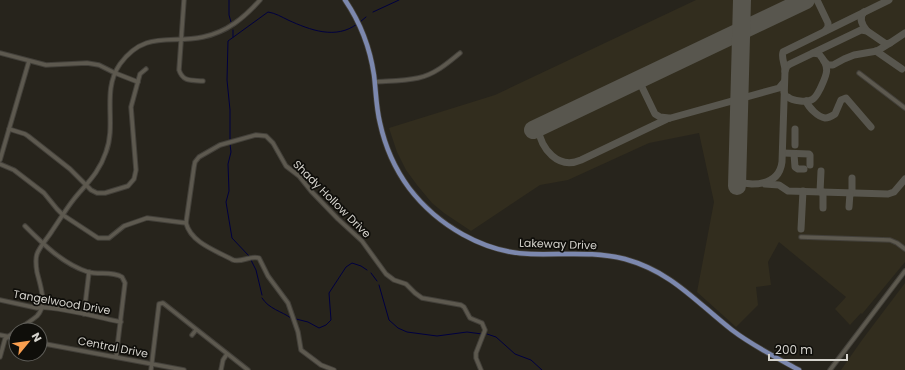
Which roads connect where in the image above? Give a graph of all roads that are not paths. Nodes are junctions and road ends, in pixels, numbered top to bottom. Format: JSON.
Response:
{"nodes":[{"id":1,"x":184,"y":0,"type":"edge"},
{"id":2,"x":260,"y":0,"type":"edge"},
{"id":3,"x":345,"y":0,"type":"edge"},
{"id":4,"x":181,"y":40,"type":"junction"},
{"id":5,"x":0,"y":53,"type":"edge"},
{"id":6,"x":460,"y":53,"type":"dead end"},
{"id":7,"x":29,"y":61,"type":"junction"},
{"id":8,"x":146,"y":69,"type":"dead end"},
{"id":9,"x":115,"y":73,"type":"junction"},
{"id":10,"x":859,"y":73,"type":"dead end"},
{"id":11,"x":203,"y":80,"type":"dead end"},
{"id":12,"x":138,"y":82,"type":"junction"},
{"id":13,"x":375,"y":82,"type":"junction"},
{"id":14,"x":905,"y":108,"type":"edge"},
{"id":15,"x":9,"y":129,"type":"junction"},
{"id":16,"x":0,"y":160,"type":"edge"},
{"id":17,"x":0,"y":164,"type":"edge"},
{"id":18,"x":87,"y":185,"type":"junction"},
{"id":19,"x":63,"y":215,"type":"junction"},
{"id":20,"x":186,"y":223,"type":"junction"},
{"id":21,"x":25,"y":226,"type":"dead end"},
{"id":22,"x":801,"y":237,"type":"dead end"},
{"id":23,"x":43,"y":244,"type":"junction"},
{"id":24,"x":905,"y":249,"type":"edge"},
{"id":25,"x":905,"y":271,"type":"edge"},
{"id":26,"x":89,"y":272,"type":"junction"},
{"id":27,"x":0,"y":300,"type":"edge"},
{"id":28,"x":42,"y":307,"type":"junction"},
{"id":29,"x":84,"y":314,"type":"junction"},
{"id":30,"x":27,"y":322,"type":"edge"},
{"id":31,"x":121,"y":322,"type":"junction"},
{"id":32,"x":196,"y":330,"type":"junction"},
{"id":33,"x":0,"y":335,"type":"edge"},
{"id":34,"x":192,"y":335,"type":"dead end"},
{"id":35,"x":8,"y":336,"type":"joint"},
{"id":36,"x":48,"y":344,"type":"edge"},
{"id":37,"x":227,"y":354,"type":"junction"},
{"id":38,"x":0,"y":357,"type":"edge"},
{"id":39,"x":116,"y":357,"type":"junction"},
{"id":40,"x":152,"y":364,"type":"junction"},
{"id":41,"x":151,"y":370,"type":"edge"},
{"id":42,"x":184,"y":370,"type":"edge"},
{"id":43,"x":221,"y":370,"type":"edge"},
{"id":44,"x":248,"y":370,"type":"edge"},
{"id":45,"x":334,"y":370,"type":"edge"},
{"id":46,"x":481,"y":370,"type":"edge"},
{"id":47,"x":798,"y":370,"type":"edge"},
{"id":48,"x":830,"y":370,"type":"edge"}],
"edges":[{"from":1,"to":4,"type":"street"},
{"from":2,"to":4,"type":"street"},
{"from":3,"to":13,"type":"main road","name":"Lakeway Drive"},
{"from":4,"to":9,"type":"street"},
{"from":4,"to":11,"type":"street"},
{"from":5,"to":7,"type":"street"},
{"from":6,"to":13,"type":"street"},
{"from":7,"to":9,"type":"street"},
{"from":7,"to":15,"type":"street"},
{"from":8,"to":12,"type":"street"},
{"from":9,"to":12,"type":"street"},
{"from":9,"to":18,"type":"street"},
{"from":10,"to":14,"type":"street"},
{"from":12,"to":18,"type":"street"},
{"from":13,"to":47,"type":"main road","name":"Lakeway Drive"},
{"from":15,"to":16,"type":"street"},
{"from":15,"to":18,"type":"street"},
{"from":17,"to":19,"type":"street"},
{"from":18,"to":19,"type":"street"},
{"from":19,"to":20,"type":"street"},
{"from":19,"to":23,"type":"street"},
{"from":20,"to":45,"type":"street"},
{"from":20,"to":46,"type":"street","name":"Shady Hollow Drive"},
{"from":21,"to":23,"type":"street"},
{"from":22,"to":24,"type":"street"},
{"from":23,"to":26,"type":"street"},
{"from":23,"to":28,"type":"street"},
{"from":25,"to":48,"type":"street"},
{"from":26,"to":29,"type":"street"},
{"from":26,"to":31,"type":"street"},
{"from":27,"to":28,"type":"street","name":"Tangelwood Drive"},
{"from":28,"to":29,"type":"street","name":"Tangelwood Drive"},
{"from":28,"to":30,"type":"street"},
{"from":29,"to":31,"type":"street","name":"Tangelwood Drive"},
{"from":31,"to":39,"type":"street"},
{"from":32,"to":34,"type":"street"},
{"from":32,"to":37,"type":"street"},
{"from":32,"to":40,"type":"street"},
{"from":33,"to":35,"type":"street"},
{"from":35,"to":38,"type":"street"},
{"from":36,"to":39,"type":"street","name":"Central Drive"},
{"from":37,"to":43,"type":"street"},
{"from":37,"to":44,"type":"street"},
{"from":39,"to":40,"type":"street","name":"Central Drive"},
{"from":40,"to":41,"type":"street"},
{"from":40,"to":42,"type":"street","name":"Central Drive"}]}
